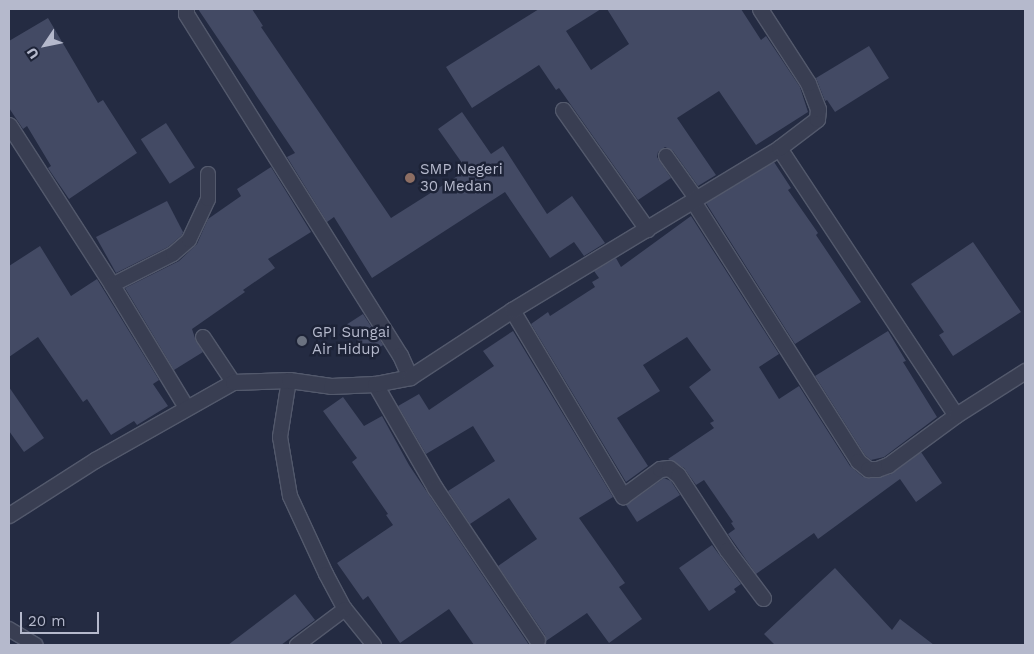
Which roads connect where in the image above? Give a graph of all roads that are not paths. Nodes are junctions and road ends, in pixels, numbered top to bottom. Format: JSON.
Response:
{"nodes":[{"id":1,"x":186,"y":9,"type":"edge"},
{"id":2,"x":760,"y":9,"type":"edge"},
{"id":3,"x":563,"y":110,"type":"dead end"},
{"id":4,"x":9,"y":125,"type":"edge"},
{"id":5,"x":779,"y":148,"type":"junction"},
{"id":6,"x":666,"y":156,"type":"dead end"},
{"id":7,"x":208,"y":174,"type":"dead end"},
{"id":8,"x":694,"y":199,"type":"junction"},
{"id":9,"x":647,"y":229,"type":"junction"},
{"id":10,"x":112,"y":285,"type":"junction"},
{"id":11,"x":512,"y":310,"type":"junction"},
{"id":12,"x":203,"y":338,"type":"dead end"},
{"id":13,"x":1025,"y":371,"type":"edge"},
{"id":14,"x":410,"y":377,"type":"junction"},
{"id":15,"x":289,"y":380,"type":"junction"},
{"id":16,"x":232,"y":382,"type":"junction"},
{"id":17,"x":375,"y":384,"type":"junction"},
{"id":18,"x":186,"y":407,"type":"junction"},
{"id":19,"x":956,"y":414,"type":"junction"},
{"id":20,"x":9,"y":515,"type":"edge"},
{"id":21,"x":763,"y":598,"type":"dead end"},
{"id":22,"x":345,"y":609,"type":"junction"},
{"id":23,"x":9,"y":628,"type":"edge"},
{"id":24,"x":537,"y":640,"type":"dead end"},
{"id":25,"x":36,"y":645,"type":"edge"},
{"id":26,"x":297,"y":645,"type":"edge"},
{"id":27,"x":374,"y":645,"type":"edge"}],
"edges":[{"from":1,"to":14,"type":"street"},
{"from":2,"to":5,"type":"street"},
{"from":3,"to":9,"type":"street"},
{"from":4,"to":10,"type":"street"},
{"from":5,"to":8,"type":"street"},
{"from":5,"to":19,"type":"street"},
{"from":6,"to":8,"type":"lane"},
{"from":7,"to":10,"type":"lane"},
{"from":8,"to":9,"type":"street"},
{"from":8,"to":19,"type":"street"},
{"from":9,"to":11,"type":"street"},
{"from":10,"to":18,"type":"street"},
{"from":11,"to":14,"type":"street"},
{"from":11,"to":21,"type":"street"},
{"from":12,"to":16,"type":"lane"},
{"from":13,"to":19,"type":"street"},
{"from":14,"to":17,"type":"street"},
{"from":15,"to":16,"type":"street"},
{"from":15,"to":17,"type":"street"},
{"from":15,"to":22,"type":"lane"},
{"from":16,"to":18,"type":"street"},
{"from":17,"to":24,"type":"street"},
{"from":18,"to":20,"type":"street"},
{"from":22,"to":26,"type":"lane"},
{"from":22,"to":27,"type":"lane"},
{"from":23,"to":25,"type":"lane"}]}
